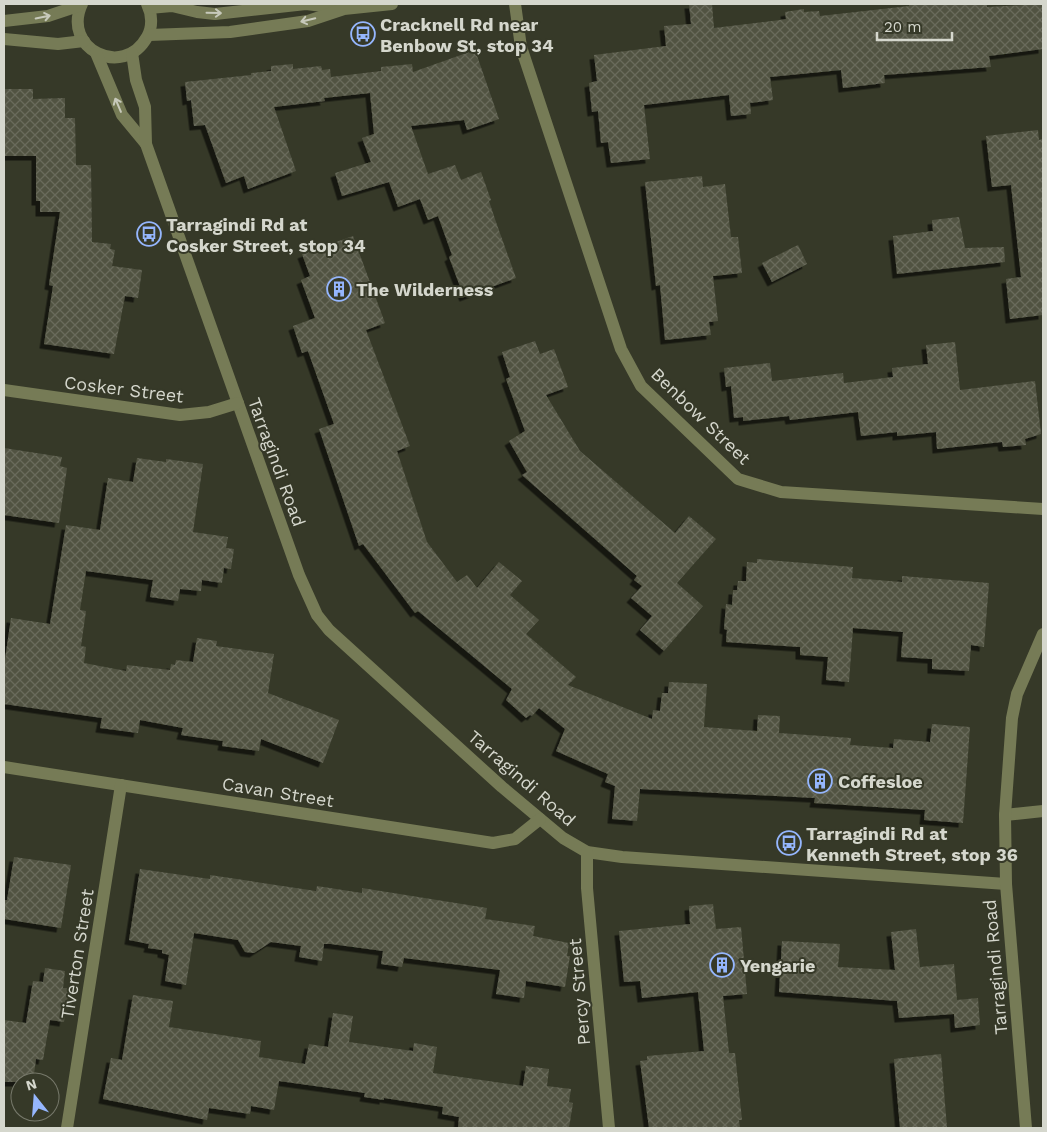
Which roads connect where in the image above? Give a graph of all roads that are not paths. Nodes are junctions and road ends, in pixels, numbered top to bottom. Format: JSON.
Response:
{"nodes":[{"id":1,"x":392,"y":4,"type":"edge"},
{"id":2,"x":515,"y":4,"type":"edge"},
{"id":3,"x":82,"y":5,"type":"edge"},
{"id":4,"x":148,"y":6,"type":"edge"},
{"id":5,"x":344,"y":9,"type":"junction"},
{"id":6,"x":4,"y":21,"type":"edge"},
{"id":7,"x":149,"y":34,"type":"junction"},
{"id":8,"x":4,"y":39,"type":"edge"},
{"id":9,"x":84,"y":42,"type":"junction"},
{"id":10,"x":96,"y":53,"type":"junction"},
{"id":11,"x":132,"y":54,"type":"junction"},
{"id":12,"x":146,"y":144,"type":"junction"},
{"id":13,"x":4,"y":390,"type":"edge"},
{"id":14,"x":238,"y":403,"type":"junction"},
{"id":15,"x":1043,"y":509,"type":"edge"},
{"id":16,"x":1043,"y":634,"type":"edge"},
{"id":17,"x":4,"y":768,"type":"edge"},
{"id":18,"x":121,"y":786,"type":"junction"},
{"id":19,"x":1043,"y":811,"type":"edge"},
{"id":20,"x":1005,"y":816,"type":"junction"},
{"id":21,"x":540,"y":819,"type":"junction"},
{"id":22,"x":587,"y":852,"type":"junction"},
{"id":23,"x":1006,"y":884,"type":"junction"},
{"id":24,"x":67,"y":1128,"type":"edge"},
{"id":25,"x":609,"y":1128,"type":"edge"},
{"id":26,"x":1026,"y":1128,"type":"edge"}],
"edges":[{"from":1,"to":5,"type":"street"},
{"from":2,"to":15,"type":"street","name":"Benbow Street"},
{"from":6,"to":3,"type":"street","one_way":true},
{"from":3,"to":9,"type":"street"},
{"from":4,"to":5,"type":"street","one_way":true},
{"from":4,"to":7,"type":"street"},
{"from":5,"to":7,"type":"street","one_way":true},
{"from":7,"to":11,"type":"street"},
{"from":8,"to":9,"type":"street"},
{"from":9,"to":10,"type":"street"},
{"from":10,"to":11,"type":"street"},
{"from":12,"to":10,"type":"street","name":"Tarragindi Road","one_way":true},
{"from":11,"to":12,"type":"street","name":"Tarragindi Road"},
{"from":12,"to":14,"type":"street","name":"Tarragindi Road"},
{"from":13,"to":14,"type":"street","name":"Cosker Street"},
{"from":14,"to":21,"type":"street","name":"Tarragindi Road"},
{"from":16,"to":20,"type":"street"},
{"from":17,"to":18,"type":"street","name":"Cavan Street"},
{"from":18,"to":21,"type":"street","name":"Cavan Street"},
{"from":18,"to":24,"type":"street","name":"Tiverton Street"},
{"from":19,"to":20,"type":"street"},
{"from":20,"to":23,"type":"street"},
{"from":21,"to":22,"type":"street","name":"Tarragindi Road"},
{"from":22,"to":23,"type":"street","name":"Tarragindi Road"},
{"from":22,"to":25,"type":"street","name":"Percy Street"},
{"from":23,"to":26,"type":"street","name":"Tarragindi Road"}]}
